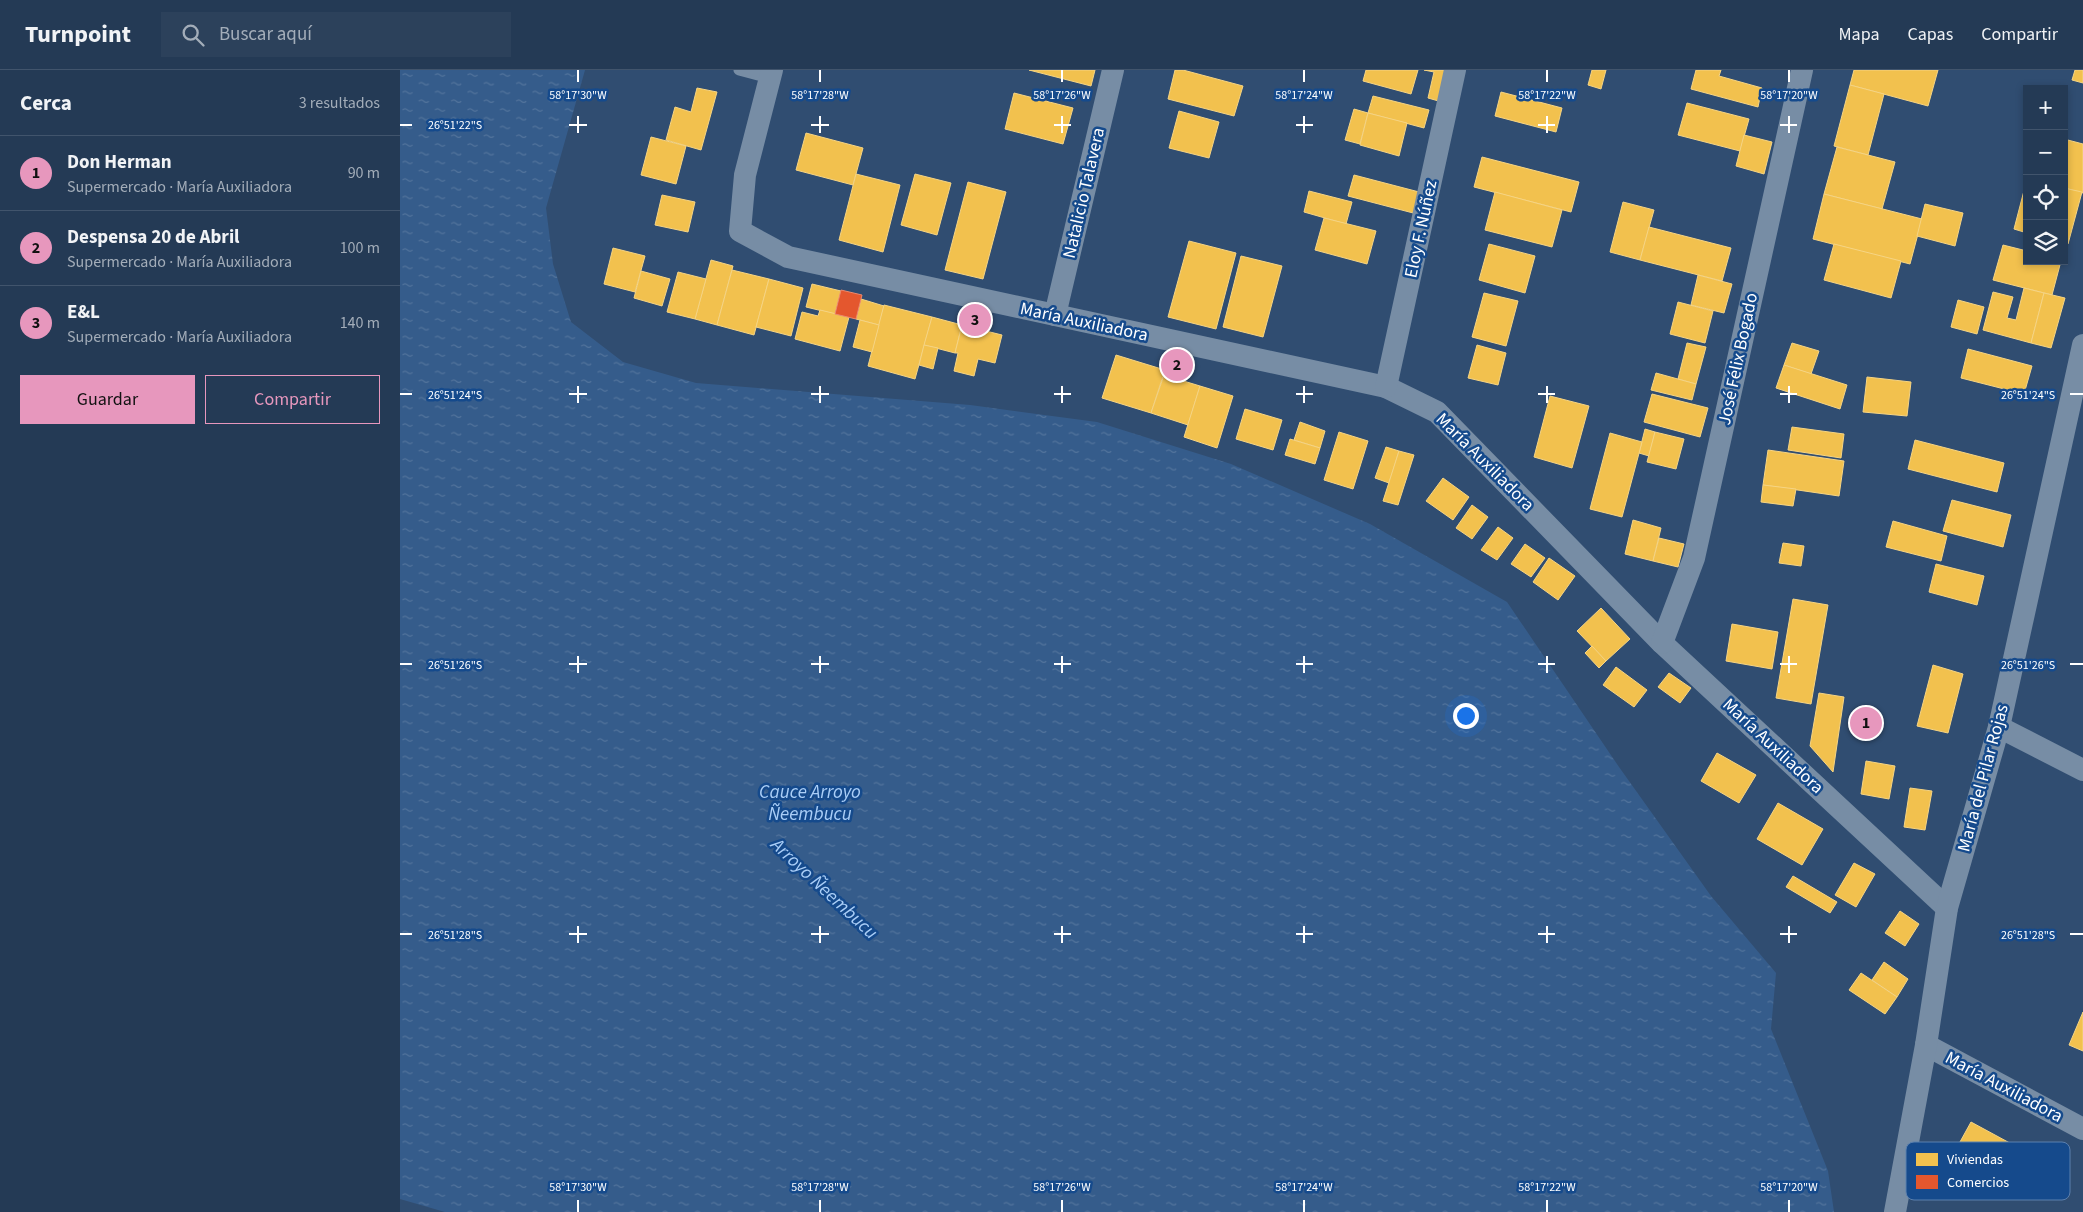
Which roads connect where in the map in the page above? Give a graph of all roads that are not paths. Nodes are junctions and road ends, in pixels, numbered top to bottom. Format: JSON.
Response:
{"nodes":[{"id":1,"x":740,"y":70,"type":"edge"},
{"id":2,"x":1113,"y":70,"type":"edge"},
{"id":3,"x":1455,"y":70,"type":"edge"},
{"id":4,"x":1802,"y":70,"type":"edge"},
{"id":5,"x":771,"y":74,"type":"edge"},
{"id":6,"x":1055,"y":315,"type":"junction"},
{"id":7,"x":2083,"y":345,"type":"edge"},
{"id":8,"x":1386,"y":387,"type":"junction"},
{"id":9,"x":1662,"y":643,"type":"junction"},
{"id":10,"x":1999,"y":728,"type":"junction"},
{"id":11,"x":2083,"y":770,"type":"edge"},
{"id":12,"x":1947,"y":908,"type":"junction"},
{"id":13,"x":1926,"y":1045,"type":"junction"},
{"id":14,"x":2083,"y":1128,"type":"edge"},
{"id":15,"x":1908,"y":1142,"type":"edge"},
{"id":16,"x":1906,"y":1153,"type":"edge"},
{"id":17,"x":1895,"y":1212,"type":"edge"}],
"edges":[{"from":1,"to":5,"type":"lane"},
{"from":2,"to":6,"type":"street","name":"Natalicio Talavera"},
{"from":3,"to":8,"type":"street","name":"Eloy F. Núñez"},
{"from":4,"to":9,"type":"street","name":"José Félix Bogado"},
{"from":5,"to":6,"type":"street","name":"María Auxiliadora"},
{"from":6,"to":8,"type":"street","name":"María Auxiliadora"},
{"from":7,"to":10,"type":"street","name":"María del Pilar Rojas"},
{"from":8,"to":9,"type":"street","name":"María Auxiliadora"},
{"from":9,"to":12,"type":"street","name":"María Auxiliadora"},
{"from":10,"to":11,"type":"street"},
{"from":10,"to":12,"type":"street","name":"María del Pilar Rojas"},
{"from":12,"to":13,"type":"street","name":"María del Pilar Rojas"},
{"from":13,"to":14,"type":"street","name":"María Auxiliadora"},
{"from":13,"to":15,"type":"street","name":"María del Pilar Rojas"},
{"from":16,"to":17,"type":"street","name":"María del Pilar Rojas"}]}
